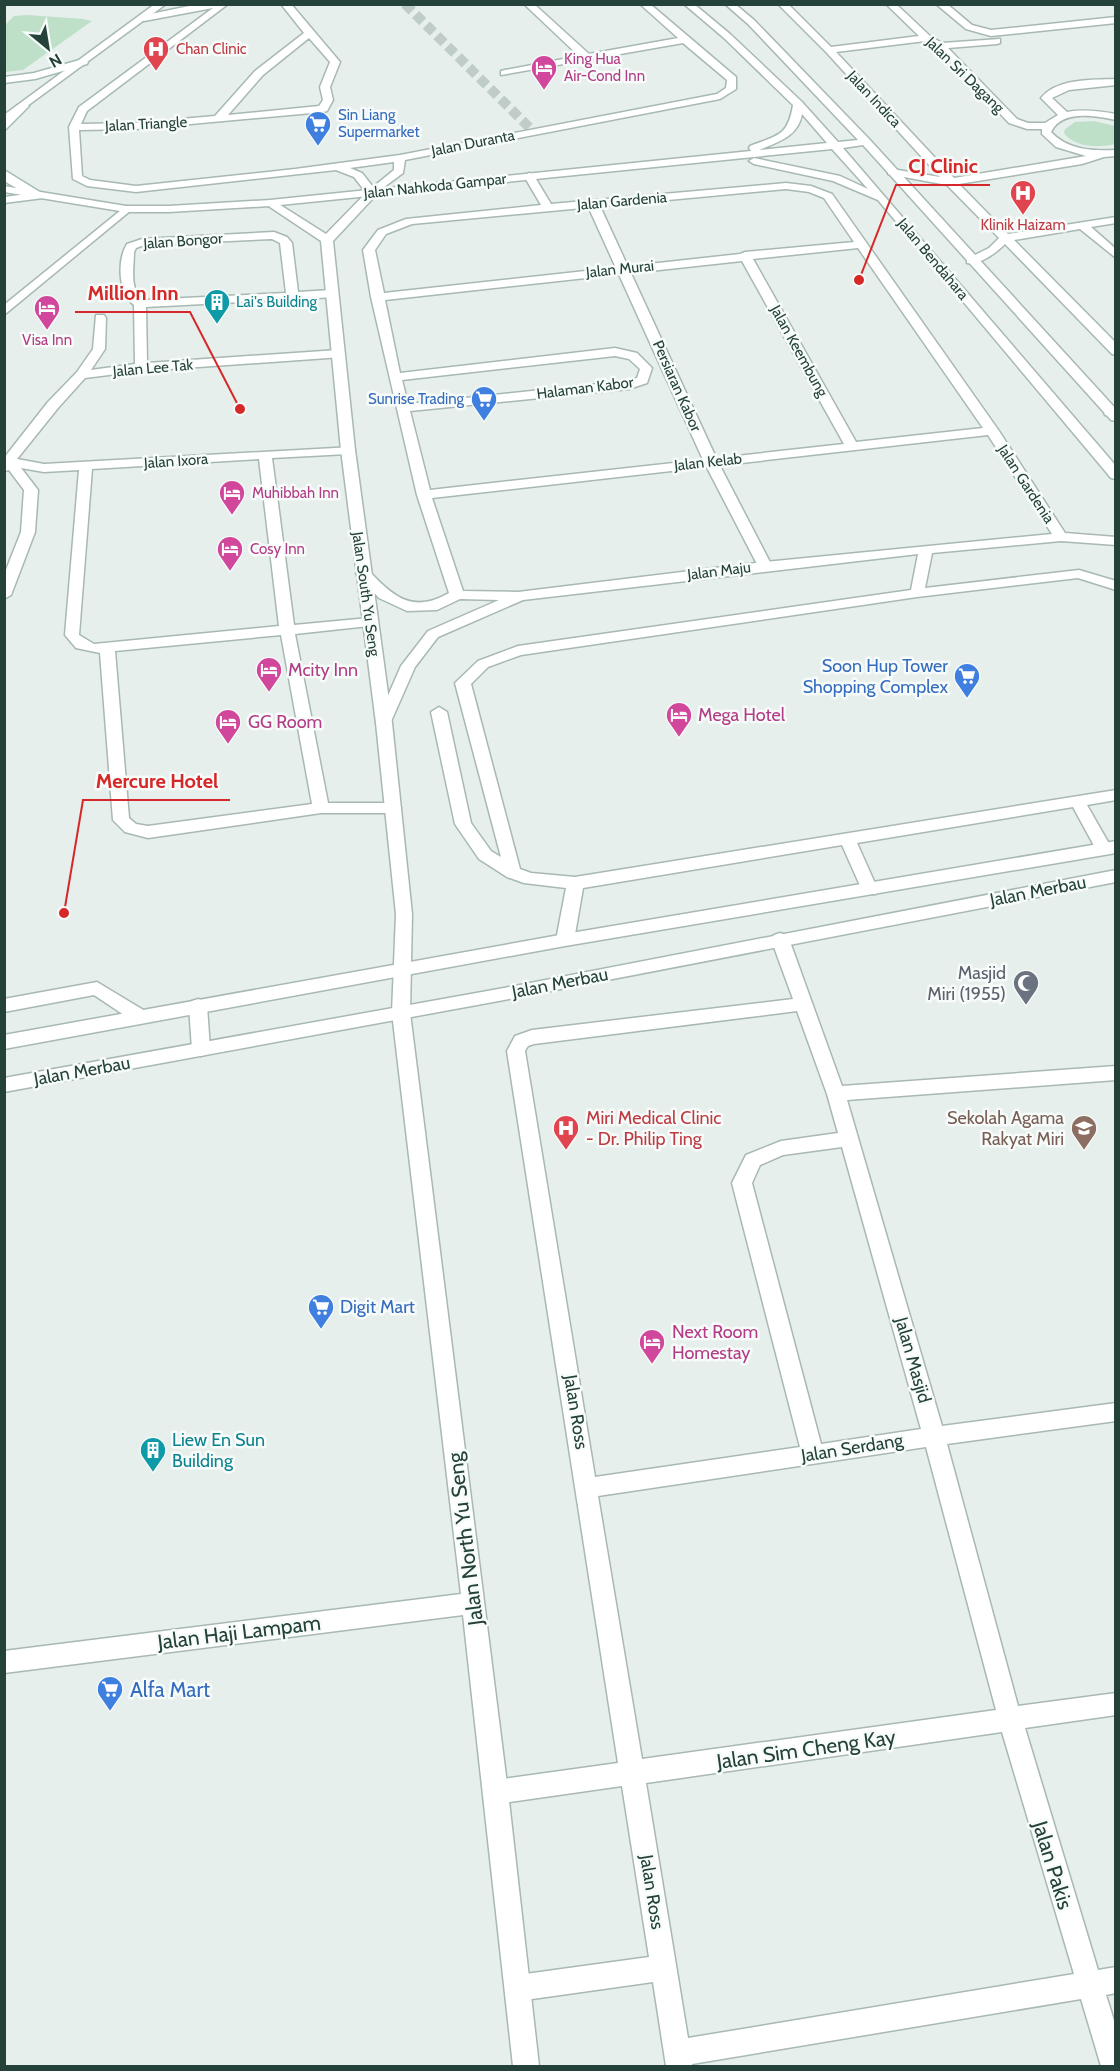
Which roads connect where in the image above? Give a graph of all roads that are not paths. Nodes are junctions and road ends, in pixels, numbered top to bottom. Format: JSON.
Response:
{"nodes":[{"id":1,"x":162,"y":4,"type":"edge"},
{"id":2,"x":217,"y":4,"type":"edge"},
{"id":3,"x":224,"y":4,"type":"edge"},
{"id":4,"x":285,"y":4,"type":"edge"},
{"id":5,"x":528,"y":4,"type":"edge"},
{"id":6,"x":644,"y":4,"type":"edge"},
{"id":7,"x":688,"y":4,"type":"edge"},
{"id":8,"x":729,"y":4,"type":"edge"},
{"id":9,"x":782,"y":4,"type":"edge"},
{"id":10,"x":890,"y":4,"type":"edge"},
{"id":11,"x":940,"y":4,"type":"edge"},
{"id":12,"x":144,"y":18,"type":"junction"},
{"id":13,"x":1116,"y":20,"type":"edge"},
{"id":14,"x":1116,"y":30,"type":"edge"},
{"id":15,"x":310,"y":33,"type":"junction"},
{"id":16,"x":927,"y":38,"type":"junction"},
{"id":17,"x":687,"y":39,"type":"junction"},
{"id":18,"x":940,"y":46,"type":"junction"},
{"id":19,"x":829,"y":50,"type":"junction"},
{"id":20,"x":587,"y":58,"type":"junction"},
{"id":21,"x":82,"y":62,"type":"junction"},
{"id":22,"x":505,"y":73,"type":"dead end"},
{"id":23,"x":4,"y":80,"type":"edge"},
{"id":24,"x":1116,"y":82,"type":"edge"},
{"id":25,"x":798,"y":104,"type":"junction"},
{"id":26,"x":24,"y":106,"type":"junction"},
{"id":27,"x":1112,"y":115,"type":"edge"},
{"id":28,"x":1065,"y":116,"type":"junction"},
{"id":29,"x":218,"y":119,"type":"junction"},
{"id":30,"x":4,"y":120,"type":"edge"},
{"id":31,"x":1047,"y":126,"type":"junction"},
{"id":32,"x":74,"y":127,"type":"junction"},
{"id":33,"x":4,"y":128,"type":"edge"},
{"id":34,"x":866,"y":142,"type":"junction"},
{"id":35,"x":834,"y":146,"type":"junction"},
{"id":36,"x":1116,"y":153,"type":"edge"},
{"id":37,"x":1101,"y":154,"type":"junction"},
{"id":38,"x":724,"y":157,"type":"junction"},
{"id":39,"x":400,"y":158,"type":"junction"},
{"id":40,"x":337,"y":166,"type":"junction"},
{"id":41,"x":892,"y":172,"type":"junction"},
{"id":42,"x":4,"y":173,"type":"edge"},
{"id":43,"x":529,"y":176,"type":"junction"},
{"id":44,"x":951,"y":182,"type":"junction"},
{"id":45,"x":4,"y":189,"type":"edge"},
{"id":46,"x":372,"y":192,"type":"junction"},
{"id":47,"x":39,"y":196,"type":"junction"},
{"id":48,"x":4,"y":200,"type":"edge"},
{"id":49,"x":884,"y":200,"type":"junction"},
{"id":50,"x":270,"y":203,"type":"junction"},
{"id":51,"x":593,"y":204,"type":"junction"},
{"id":52,"x":548,"y":208,"type":"junction"},
{"id":53,"x":126,"y":209,"type":"junction"},
{"id":54,"x":1116,"y":220,"type":"edge"},
{"id":55,"x":1082,"y":225,"type":"junction"},
{"id":56,"x":1005,"y":238,"type":"junction"},
{"id":57,"x":327,"y":240,"type":"junction"},
{"id":58,"x":863,"y":244,"type":"junction"},
{"id":59,"x":745,"y":255,"type":"junction"},
{"id":60,"x":1116,"y":255,"type":"edge"},
{"id":61,"x":971,"y":261,"type":"junction"},
{"id":62,"x":625,"y":269,"type":"junction"},
{"id":63,"x":332,"y":294,"type":"junction"},
{"id":64,"x":292,"y":296,"type":"junction"},
{"id":65,"x":377,"y":297,"type":"junction"},
{"id":66,"x":140,"y":304,"type":"junction"},
{"id":67,"x":4,"y":312,"type":"edge"},
{"id":68,"x":100,"y":318,"type":"dead end"},
{"id":69,"x":1116,"y":351,"type":"edge"},
{"id":70,"x":338,"y":354,"type":"junction"},
{"id":71,"x":141,"y":367,"type":"junction"},
{"id":72,"x":81,"y":375,"type":"junction"},
{"id":73,"x":395,"y":376,"type":"junction"},
{"id":74,"x":402,"y":408,"type":"junction"},
{"id":75,"x":1114,"y":414,"type":"edge"},
{"id":76,"x":992,"y":431,"type":"junction"},
{"id":77,"x":852,"y":447,"type":"junction"},
{"id":78,"x":348,"y":450,"type":"junction"},
{"id":79,"x":265,"y":455,"type":"junction"},
{"id":80,"x":711,"y":462,"type":"junction"},
{"id":81,"x":7,"y":464,"type":"edge"},
{"id":82,"x":86,"y":466,"type":"junction"},
{"id":83,"x":1115,"y":474,"type":"edge"},
{"id":84,"x":424,"y":495,"type":"junction"},
{"id":85,"x":1061,"y":537,"type":"junction"},
{"id":86,"x":1116,"y":541,"type":"edge"},
{"id":87,"x":926,"y":549,"type":"junction"},
{"id":88,"x":21,"y":555,"type":"junction"},
{"id":89,"x":4,"y":558,"type":"edge"},
{"id":90,"x":765,"y":566,"type":"junction"},
{"id":91,"x":363,"y":573,"type":"junction"},
{"id":92,"x":1116,"y":586,"type":"edge"},
{"id":93,"x":917,"y":593,"type":"junction"},
{"id":94,"x":4,"y":595,"type":"edge"},
{"id":95,"x":457,"y":595,"type":"junction"},
{"id":96,"x":520,"y":596,"type":"junction"},
{"id":97,"x":369,"y":622,"type":"junction"},
{"id":98,"x":287,"y":630,"type":"junction"},
{"id":99,"x":107,"y":648,"type":"junction"},
{"id":100,"x":439,"y":712,"type":"dead end"},
{"id":101,"x":384,"y":723,"type":"junction"},
{"id":102,"x":1116,"y":795,"type":"edge"},
{"id":103,"x":1077,"y":801,"type":"junction"},
{"id":104,"x":321,"y":808,"type":"junction"},
{"id":105,"x":393,"y":808,"type":"junction"},
{"id":106,"x":848,"y":840,"type":"junction"},
{"id":107,"x":1110,"y":848,"type":"edge"},
{"id":108,"x":513,"y":873,"type":"junction"},
{"id":109,"x":1116,"y":876,"type":"edge"},
{"id":110,"x":576,"y":883,"type":"junction"},
{"id":111,"x":870,"y":890,"type":"junction"},
{"id":112,"x":780,"y":939,"type":"junction"},
{"id":113,"x":565,"y":940,"type":"junction"},
{"id":114,"x":402,"y":968,"type":"junction"},
{"id":115,"x":803,"y":1004,"type":"junction"},
{"id":116,"x":4,"y":1006,"type":"edge"},
{"id":117,"x":198,"y":1006,"type":"junction"},
{"id":118,"x":401,"y":1013,"type":"junction"},
{"id":119,"x":139,"y":1016,"type":"junction"},
{"id":120,"x":4,"y":1042,"type":"edge"},
{"id":121,"x":201,"y":1049,"type":"junction"},
{"id":122,"x":1116,"y":1073,"type":"edge"},
{"id":123,"x":4,"y":1085,"type":"edge"},
{"id":124,"x":836,"y":1094,"type":"junction"},
{"id":125,"x":848,"y":1139,"type":"junction"},
{"id":126,"x":1116,"y":1412,"type":"edge"},
{"id":127,"x":934,"y":1436,"type":"junction"},
{"id":128,"x":813,"y":1455,"type":"junction"},
{"id":129,"x":588,"y":1488,"type":"junction"},
{"id":130,"x":473,"y":1603,"type":"junction"},
{"id":131,"x":4,"y":1662,"type":"edge"},
{"id":132,"x":1116,"y":1704,"type":"edge"},
{"id":133,"x":1010,"y":1719,"type":"junction"},
{"id":134,"x":634,"y":1773,"type":"junction"},
{"id":135,"x":496,"y":1792,"type":"junction"},
{"id":136,"x":663,"y":1968,"type":"junction"},
{"id":137,"x":1116,"y":1980,"type":"edge"},
{"id":138,"x":1089,"y":1984,"type":"junction"},
{"id":139,"x":518,"y":1988,"type":"junction"},
{"id":140,"x":678,"y":2060,"type":"edge"},
{"id":141,"x":526,"y":2067,"type":"edge"},
{"id":142,"x":1114,"y":2067,"type":"edge"}],
"edges":[{"from":1,"to":12,"type":"street"},
{"from":2,"to":12,"type":"street"},
{"from":3,"to":32,"type":"street"},
{"from":4,"to":15,"type":"street","name":"Jalan Triangle"},
{"from":5,"to":20,"type":"street"},
{"from":6,"to":17,"type":"street","name":"Jalan Duranta"},
{"from":7,"to":25,"type":"street","name":"Jalan Bendahara"},
{"from":8,"to":34,"type":"street","name":"Jalan Bendahara"},
{"from":9,"to":19,"type":"street","name":"Jalan Indica"},
{"from":10,"to":16,"type":"street","name":"Jalan Sri Dagang"},
{"from":11,"to":13,"type":"street"},
{"from":12,"to":21,"type":"street"},
{"from":14,"to":18,"type":"street"},
{"from":15,"to":29,"type":"street"},
{"from":15,"to":29,"type":"street","name":"Jalan Triangle"},
{"from":16,"to":18,"type":"street","name":"Jalan Sri Dagang"},
{"from":16,"to":19,"type":"street"},
{"from":17,"to":20,"type":"street"},
{"from":17,"to":39,"type":"street","name":"Jalan Duranta"},
{"from":18,"to":31,"type":"street","name":"Jalan Sri Dagang"},
{"from":19,"to":44,"type":"street","name":"Jalan Indica"},
{"from":20,"to":22,"type":"street"},
{"from":21,"to":23,"type":"street"},
{"from":21,"to":26,"type":"street"},
{"from":24,"to":28,"type":"street"},
{"from":25,"to":35,"type":"street","name":"Jalan Bendahara"},
{"from":25,"to":38,"type":"street"},
{"from":26,"to":30,"type":"street"},
{"from":26,"to":33,"type":"street"},
{"from":27,"to":28,"type":"street"},
{"from":28,"to":31,"type":"street"},
{"from":29,"to":32,"type":"street","name":"Jalan Triangle"},
{"from":31,"to":37,"type":"street"},
{"from":32,"to":40,"type":"street","name":"Jalan Duranta"},
{"from":34,"to":35,"type":"street","name":"Jalan Nahkoda Gampar"},
{"from":34,"to":41,"type":"street","name":"Jalan Bendahara"},
{"from":35,"to":38,"type":"street","name":"Jalan Nahkoda Gampar"},
{"from":35,"to":49,"type":"street","name":"Jalan Bendahara"},
{"from":36,"to":37,"type":"street"},
{"from":37,"to":44,"type":"street"},
{"from":38,"to":43,"type":"street","name":"Jalan Nahkoda Gampar"},
{"from":38,"to":49,"type":"street"},
{"from":39,"to":40,"type":"street","name":"Jalan Duranta"},
{"from":39,"to":46,"type":"street"},
{"from":40,"to":46,"type":"street"},
{"from":41,"to":44,"type":"street"},
{"from":41,"to":61,"type":"street","name":"Jalan Bendahara"},
{"from":42,"to":47,"type":"street"},
{"from":43,"to":46,"type":"street","name":"Jalan Nahkoda Gampar"},
{"from":43,"to":52,"type":"street"},
{"from":44,"to":56,"type":"street","name":"Jalan Indica"},
{"from":45,"to":47,"type":"street","name":"Jalan Nahkoda Gampar"},
{"from":46,"to":50,"type":"street","name":"Jalan Nahkoda Gampar"},
{"from":46,"to":57,"type":"street"},
{"from":47,"to":48,"type":"street"},
{"from":47,"to":53,"type":"street","name":"Jalan Nahkoda Gampar"},
{"from":49,"to":83,"type":"street","name":"Jalan Bendahara"},
{"from":50,"to":53,"type":"street","name":"Jalan Nahkoda Gampar"},
{"from":50,"to":57,"type":"street"},
{"from":51,"to":52,"type":"street","name":"Jalan Gardenia"},
{"from":51,"to":58,"type":"street","name":"Jalan Gardenia"},
{"from":51,"to":62,"type":"street","name":"Persiaran Kabor"},
{"from":52,"to":65,"type":"street","name":"Jalan Gardenia"},
{"from":53,"to":67,"type":"street"},
{"from":54,"to":55,"type":"street"},
{"from":55,"to":56,"type":"street"},
{"from":55,"to":60,"type":"street"},
{"from":56,"to":61,"type":"street"},
{"from":56,"to":69,"type":"street","name":"Jalan Indica"},
{"from":57,"to":63,"type":"street","name":"Jalan South Yu Seng"},
{"from":58,"to":59,"type":"street","name":"Jalan Murai"},
{"from":58,"to":76,"type":"street","name":"Jalan Gardenia"},
{"from":59,"to":62,"type":"street","name":"Jalan Murai"},
{"from":59,"to":77,"type":"street","name":"Jalan Keembung"},
{"from":61,"to":75,"type":"street","name":"Jalan Bendahara"},
{"from":62,"to":65,"type":"street","name":"Jalan Murai"},
{"from":62,"to":80,"type":"street","name":"Persiaran Kabor"},
{"from":63,"to":64,"type":"street"},
{"from":63,"to":70,"type":"street","name":"Jalan South Yu Seng"},
{"from":64,"to":66,"type":"street"},
{"from":64,"to":66,"type":"street","name":"Jalan Bongor"},
{"from":65,"to":73,"type":"street","name":"Jalan Gardenia"},
{"from":66,"to":71,"type":"street"},
{"from":68,"to":72,"type":"street"},
{"from":70,"to":71,"type":"street","name":"Jalan Lee Tak"},
{"from":70,"to":78,"type":"street","name":"Jalan South Yu Seng"},
{"from":71,"to":72,"type":"street","name":"Jalan Lee Tak"},
{"from":72,"to":81,"type":"street"},
{"from":73,"to":74,"type":"street","name":"Jalan Gardenia"},
{"from":73,"to":74,"type":"street","name":"Halaman Kabor"},
{"from":74,"to":84,"type":"street","name":"Jalan Gardenia"},
{"from":76,"to":77,"type":"street","name":"Jalan Kelab"},
{"from":76,"to":85,"type":"street","name":"Jalan Gardenia"},
{"from":77,"to":80,"type":"street","name":"Jalan Kelab"},
{"from":78,"to":79,"type":"street","name":"Jalan Ixora"},
{"from":78,"to":91,"type":"street","name":"Jalan South Yu Seng"},
{"from":79,"to":82,"type":"street","name":"Jalan Ixora"},
{"from":79,"to":98,"type":"street"},
{"from":80,"to":84,"type":"street","name":"Jalan Kelab"},
{"from":80,"to":90,"type":"street","name":"Persiaran Kabor"},
{"from":81,"to":82,"type":"street","name":"Jalan Ixora"},
{"from":81,"to":88,"type":"street"},
{"from":82,"to":99,"type":"street"},
{"from":84,"to":95,"type":"street","name":"Jalan Gardenia"},
{"from":85,"to":86,"type":"street","name":"Jalan Maju"},
{"from":85,"to":87,"type":"street","name":"Jalan Maju"},
{"from":87,"to":90,"type":"street","name":"Jalan Maju"},
{"from":87,"to":93,"type":"street"},
{"from":88,"to":89,"type":"street"},
{"from":88,"to":94,"type":"street"},
{"from":90,"to":96,"type":"street","name":"Jalan Maju"},
{"from":91,"to":95,"type":"street"},
{"from":91,"to":97,"type":"street","name":"Jalan South Yu Seng"},
{"from":92,"to":93,"type":"street"},
{"from":93,"to":108,"type":"street"},
{"from":95,"to":96,"type":"street"},
{"from":96,"to":101,"type":"street","name":"Jalan Maju"},
{"from":97,"to":98,"type":"street"},
{"from":97,"to":101,"type":"street","name":"Jalan South Yu Seng"},
{"from":98,"to":99,"type":"street"},
{"from":98,"to":104,"type":"street"},
{"from":99,"to":104,"type":"street"},
{"from":100,"to":108,"type":"street"},
{"from":101,"to":105,"type":"street","name":"Jalan South Yu Seng"},
{"from":102,"to":103,"type":"street"},
{"from":103,"to":106,"type":"street"},
{"from":103,"to":107,"type":"street"},
{"from":104,"to":105,"type":"street"},
{"from":105,"to":114,"type":"street","name":"Jalan South Yu Seng"},
{"from":106,"to":110,"type":"street"},
{"from":106,"to":111,"type":"street"},
{"from":107,"to":111,"type":"street","name":"Jalan Merbau"},
{"from":108,"to":110,"type":"street"},
{"from":109,"to":112,"type":"street","name":"Jalan Merbau"},
{"from":110,"to":113,"type":"street"},
{"from":111,"to":113,"type":"street","name":"Jalan Merbau"},
{"from":112,"to":115,"type":"street","name":"Jalan Masjid"},
{"from":112,"to":118,"type":"street","name":"Jalan Merbau"},
{"from":113,"to":114,"type":"street","name":"Jalan Merbau"},
{"from":114,"to":117,"type":"street","name":"Jalan Merbau"},
{"from":114,"to":118,"type":"street","name":"Jalan South Yu Seng"},
{"from":115,"to":124,"type":"street","name":"Jalan Masjid"},
{"from":115,"to":129,"type":"street","name":"Jalan Ross"},
{"from":116,"to":119,"type":"street"},
{"from":117,"to":119,"type":"street","name":"Jalan Merbau"},
{"from":117,"to":121,"type":"street"},
{"from":118,"to":121,"type":"street","name":"Jalan Merbau"},
{"from":118,"to":130,"type":"street","name":"Jalan North Yu Seng"},
{"from":119,"to":120,"type":"street","name":"Jalan Merbau"},
{"from":121,"to":123,"type":"street","name":"Jalan Merbau"},
{"from":122,"to":124,"type":"street"},
{"from":124,"to":125,"type":"street","name":"Jalan Masjid"},
{"from":125,"to":127,"type":"street","name":"Jalan Masjid"},
{"from":125,"to":128,"type":"street"},
{"from":126,"to":127,"type":"street","name":"Jalan Serdang"},
{"from":127,"to":128,"type":"street","name":"Jalan Serdang"},
{"from":127,"to":133,"type":"street","name":"Jalan Masjid"},
{"from":128,"to":129,"type":"street","name":"Jalan Serdang"},
{"from":129,"to":134,"type":"street","name":"Jalan Ross"},
{"from":130,"to":131,"type":"street","name":"Jalan Haji Lampam"},
{"from":130,"to":135,"type":"street","name":"Jalan North Yu Seng"},
{"from":132,"to":133,"type":"street","name":"Jalan Sim Cheng Kay"},
{"from":133,"to":134,"type":"street","name":"Jalan Sim Cheng Kay"},
{"from":133,"to":138,"type":"street","name":"Jalan Pakis"},
{"from":134,"to":135,"type":"street","name":"Jalan Sim Cheng Kay"},
{"from":134,"to":136,"type":"street","name":"Jalan Ross"},
{"from":135,"to":139,"type":"street","name":"Jalan North Yu Seng"},
{"from":136,"to":139,"type":"street"},
{"from":136,"to":140,"type":"street","name":"Jalan Ross"},
{"from":137,"to":138,"type":"street"},
{"from":138,"to":140,"type":"street"},
{"from":138,"to":142,"type":"street","name":"Jalan Pakis"},
{"from":139,"to":141,"type":"street","name":"Jalan North Yu Seng"}]}
